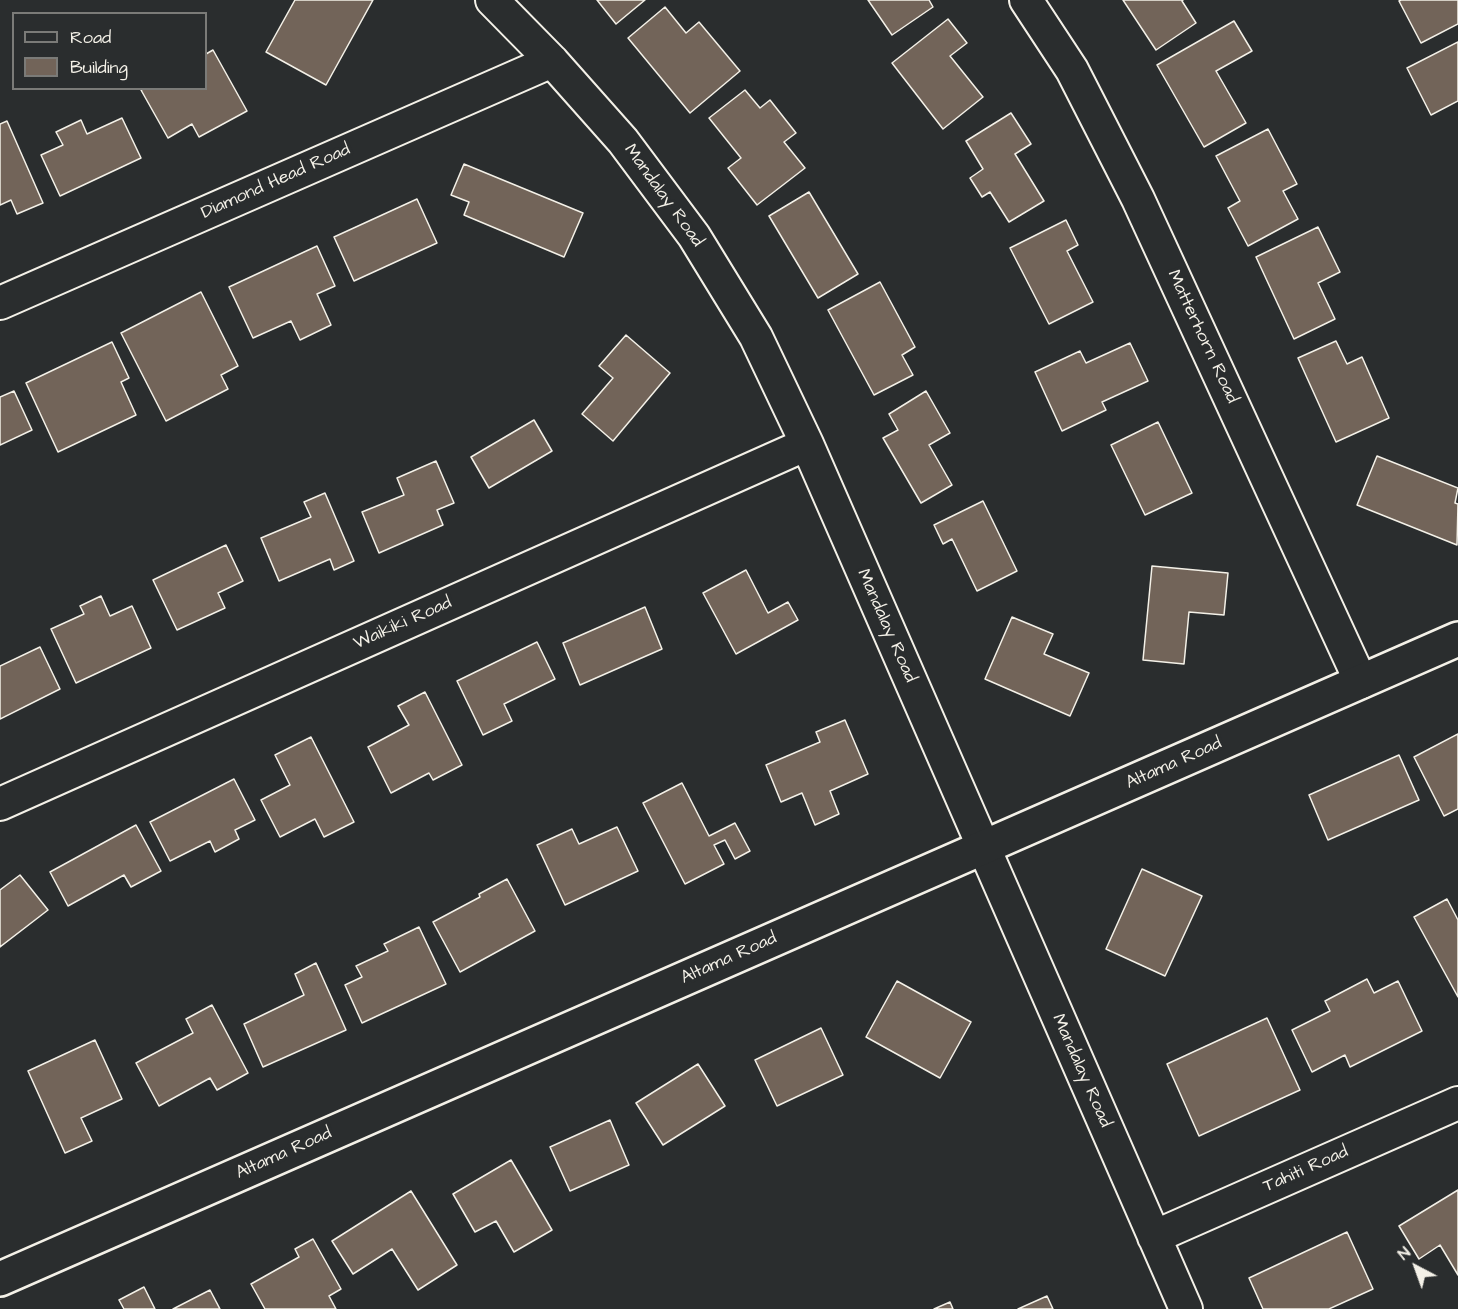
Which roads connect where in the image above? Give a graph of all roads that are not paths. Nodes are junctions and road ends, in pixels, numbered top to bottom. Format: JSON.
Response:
{"nodes":[{"id":1,"x":492,"y":0,"type":"edge"},
{"id":2,"x":1026,"y":0,"type":"edge"},
{"id":3,"x":552,"y":61,"type":"junction"},
{"id":4,"x":0,"y":303,"type":"edge"},
{"id":5,"x":807,"y":444,"type":"junction"},
{"id":6,"x":1458,"y":639,"type":"edge"},
{"id":7,"x":1361,"y":682,"type":"junction"},
{"id":8,"x":0,"y":804,"type":"edge"},
{"id":9,"x":983,"y":847,"type":"junction"},
{"id":10,"x":1458,"y":1103,"type":"edge"},
{"id":11,"x":1154,"y":1238,"type":"junction"},
{"id":12,"x":0,"y":1279,"type":"edge"},
{"id":13,"x":1186,"y":1309,"type":"edge"}],
"edges":[{"from":1,"to":3,"type":"street","name":"Mandalay Road"},
{"from":2,"to":7,"type":"street","name":"Matterhorn Road"},
{"from":3,"to":4,"type":"street","name":"Diamond Head Road"},
{"from":3,"to":5,"type":"street","name":"Mandalay Road"},
{"from":5,"to":8,"type":"street","name":"Waikiki Road"},
{"from":5,"to":9,"type":"street","name":"Mandalay Road"},
{"from":6,"to":7,"type":"street","name":"Altama Road"},
{"from":7,"to":9,"type":"street","name":"Altama Road"},
{"from":9,"to":11,"type":"street","name":"Mandalay Road"},
{"from":9,"to":12,"type":"street","name":"Altama Road"},
{"from":10,"to":11,"type":"street","name":"Tahiti Road"},
{"from":11,"to":13,"type":"street","name":"Mandalay Road"}]}
